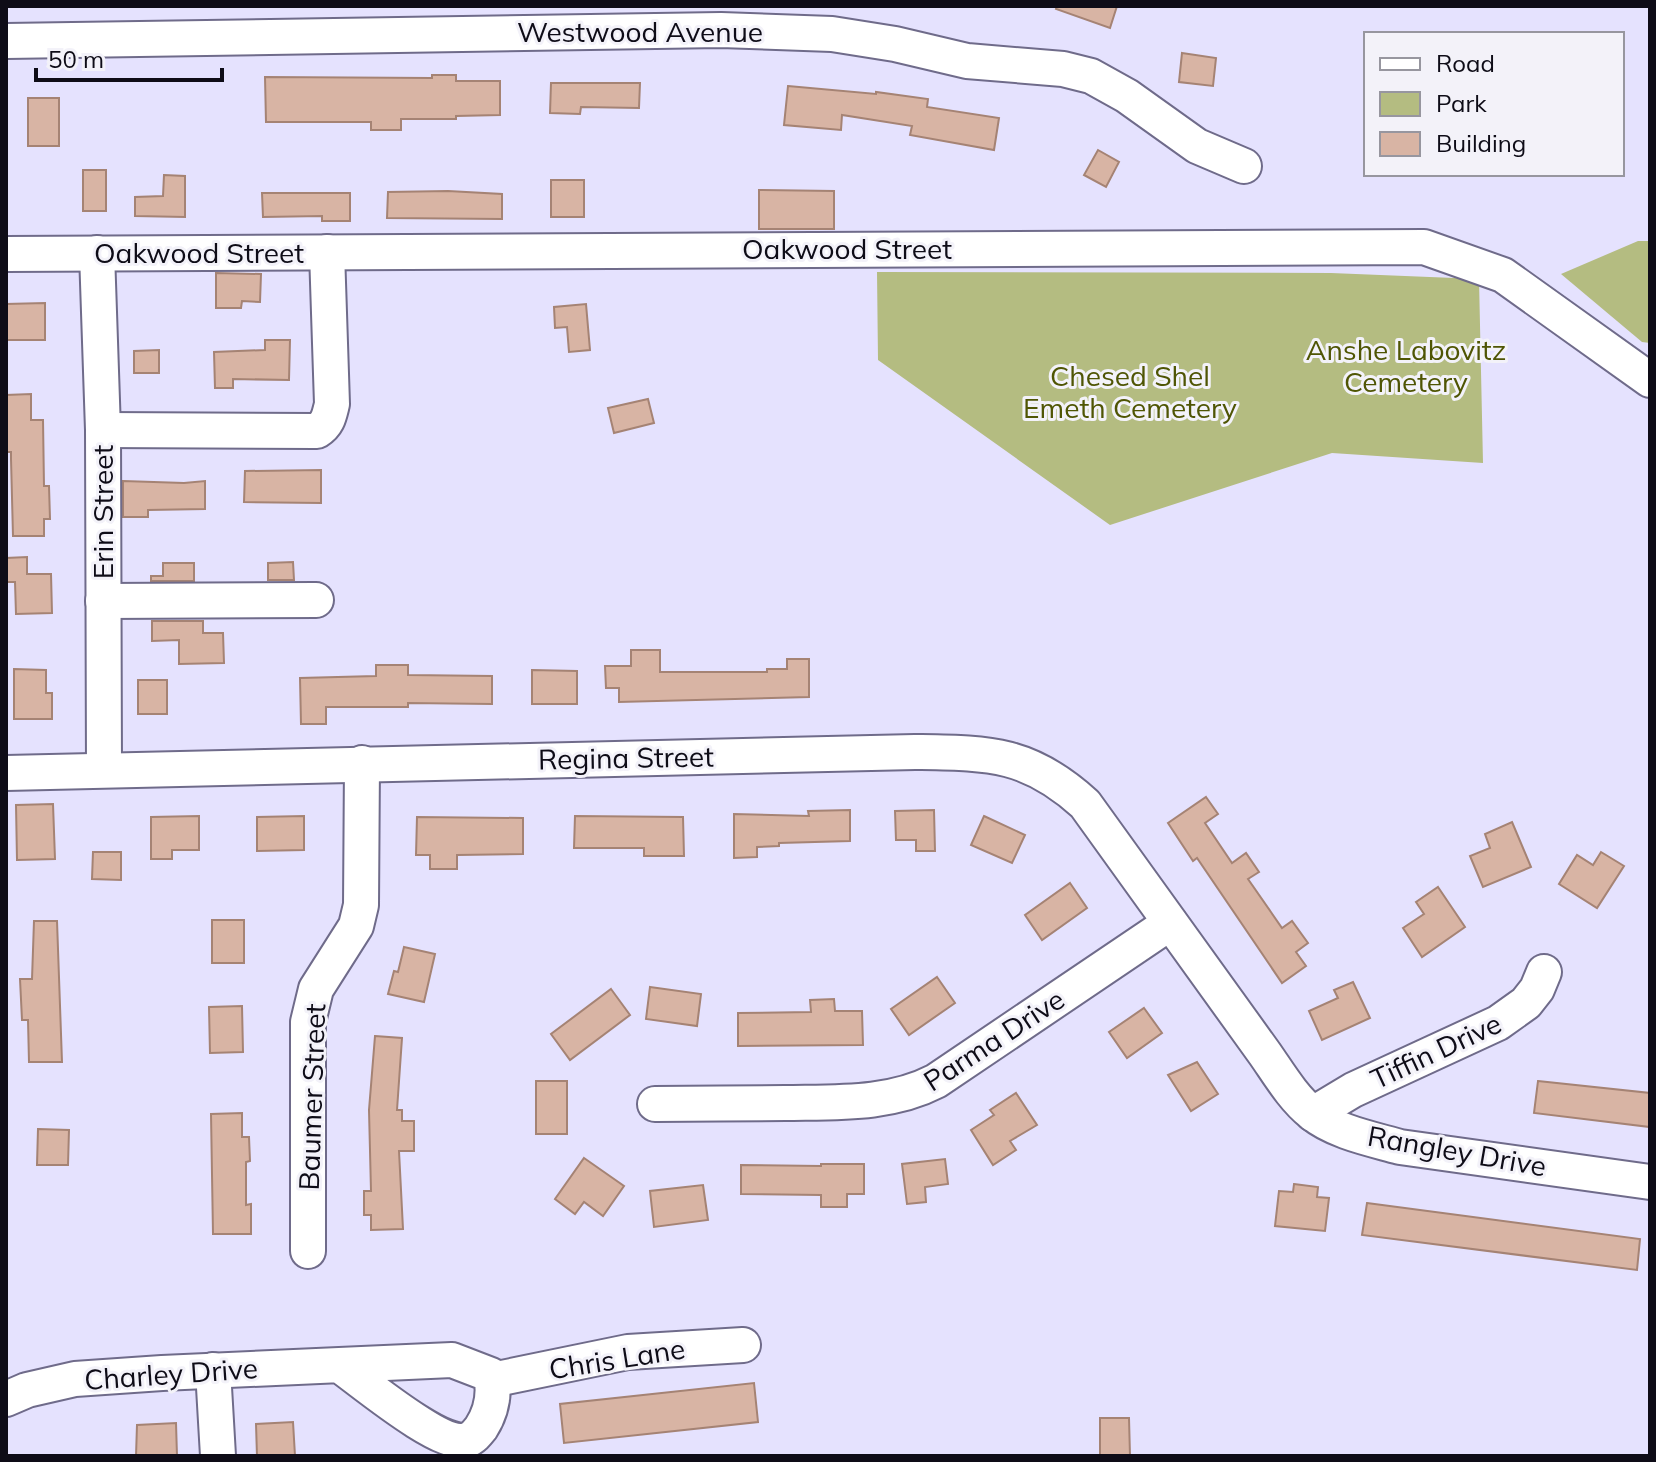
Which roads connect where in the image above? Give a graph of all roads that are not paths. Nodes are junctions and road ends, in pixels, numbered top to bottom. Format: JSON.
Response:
{"nodes":[{"id":1,"x":721,"y":18,"type":"edge"},
{"id":2,"x":6,"y":41,"type":"edge"},
{"id":3,"x":1244,"y":166,"type":"dead end"},
{"id":4,"x":327,"y":252,"type":"junction"},
{"id":5,"x":97,"y":253,"type":"junction"},
{"id":6,"x":6,"y":254,"type":"edge"},
{"id":7,"x":1650,"y":380,"type":"edge"},
{"id":8,"x":103,"y":430,"type":"junction"},
{"id":9,"x":316,"y":600,"type":"dead end"},
{"id":10,"x":103,"y":601,"type":"junction"},
{"id":11,"x":362,"y":763,"type":"junction"},
{"id":12,"x":104,"y":770,"type":"junction"},
{"id":13,"x":6,"y":773,"type":"edge"},
{"id":14,"x":1170,"y":923,"type":"junction"},
{"id":15,"x":1544,"y":972,"type":"dead end"},
{"id":16,"x":655,"y":1104,"type":"dead end"},
{"id":17,"x":1313,"y":1114,"type":"junction"},
{"id":18,"x":1650,"y":1182,"type":"edge"},
{"id":19,"x":308,"y":1251,"type":"dead end"},
{"id":20,"x":743,"y":1345,"type":"dead end"},
{"id":21,"x":339,"y":1365,"type":"junction"},
{"id":22,"x":213,"y":1370,"type":"junction"},
{"id":23,"x":492,"y":1380,"type":"junction"},
{"id":24,"x":6,"y":1399,"type":"edge"},
{"id":25,"x":467,"y":1448,"type":"edge"},
{"id":26,"x":218,"y":1456,"type":"edge"}],
"edges":[{"from":1,"to":2,"type":"street","name":"Westwood Avenue"},
{"from":1,"to":3,"type":"street","name":"Westwood Avenue"},
{"from":4,"to":5,"type":"street","name":"Oakwood Street"},
{"from":4,"to":7,"type":"street","name":"Oakwood Street"},
{"from":4,"to":8,"type":"street"},
{"from":5,"to":6,"type":"street","name":"Oakwood Street"},
{"from":5,"to":8,"type":"street","name":"Erin Street"},
{"from":8,"to":10,"type":"street","name":"Erin Street"},
{"from":9,"to":10,"type":"street"},
{"from":10,"to":12,"type":"street","name":"Erin Street"},
{"from":11,"to":12,"type":"street","name":"Regina Street"},
{"from":11,"to":14,"type":"street","name":"Regina Street"},
{"from":11,"to":19,"type":"street","name":"Baumer Street"},
{"from":12,"to":13,"type":"street","name":"Regina Street"},
{"from":14,"to":16,"type":"street","name":"Parma Drive"},
{"from":14,"to":17,"type":"street","name":"Rangley Drive"},
{"from":15,"to":17,"type":"street","name":"Tiffin Drive"},
{"from":17,"to":18,"type":"street","name":"Rangley Drive"},
{"from":20,"to":23,"type":"street","name":"Chris Lane"},
{"from":21,"to":22,"type":"street","name":"Charley Drive"},
{"from":21,"to":23,"type":"street","name":"Charley Drive"},
{"from":21,"to":25,"type":"street"},
{"from":22,"to":24,"type":"street","name":"Charley Drive"},
{"from":22,"to":26,"type":"street"},
{"from":23,"to":25,"type":"street"}]}
